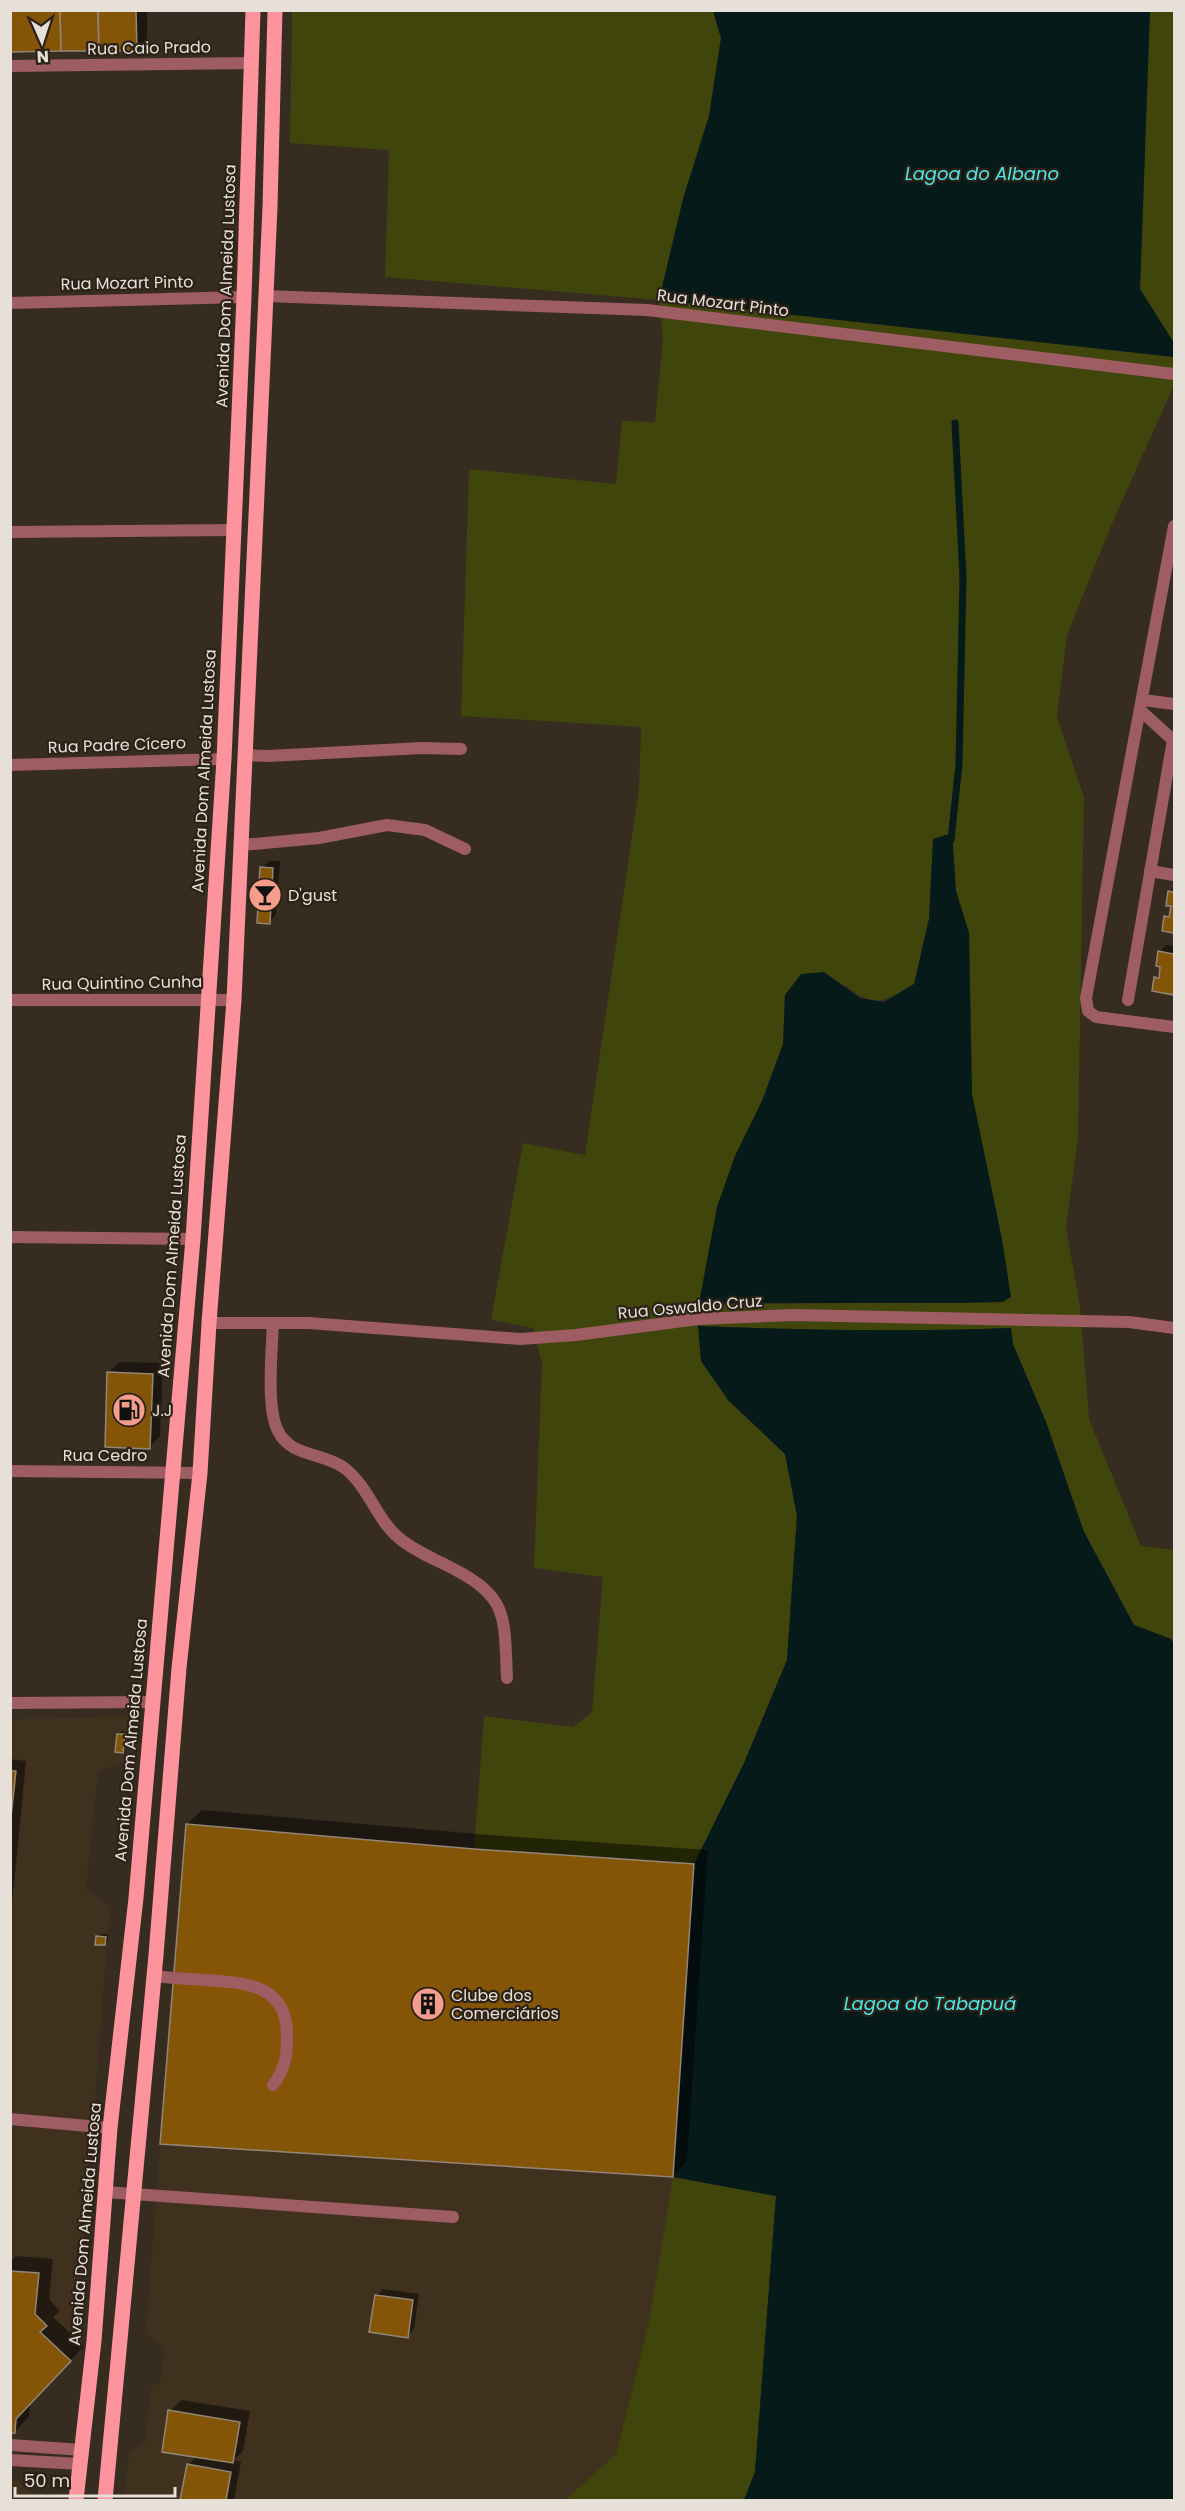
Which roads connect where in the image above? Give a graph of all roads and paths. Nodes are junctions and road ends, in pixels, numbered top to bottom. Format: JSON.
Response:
{"nodes":[{"id":1,"x":253,"y":10,"type":"edge"},
{"id":2,"x":275,"y":10,"type":"edge"},
{"id":3,"x":252,"y":63,"type":"junction"},
{"id":4,"x":10,"y":66,"type":"edge"},
{"id":5,"x":270,"y":207,"type":"junction"},
{"id":6,"x":247,"y":212,"type":"junction"},
{"id":7,"x":266,"y":296,"type":"junction"},
{"id":8,"x":244,"y":297,"type":"junction"},
{"id":9,"x":10,"y":303,"type":"edge"},
{"id":10,"x":1174,"y":374,"type":"edge"},
{"id":11,"x":1174,"y":526,"type":"edge"},
{"id":12,"x":234,"y":530,"type":"junction"},
{"id":13,"x":10,"y":532,"type":"edge"},
{"id":14,"x":1174,"y":705,"type":"edge"},
{"id":15,"x":1142,"y":706,"type":"junction"},
{"id":16,"x":1174,"y":740,"type":"edge"},
{"id":17,"x":461,"y":749,"type":"dead end"},
{"id":18,"x":245,"y":755,"type":"junction"},
{"id":19,"x":224,"y":759,"type":"junction"},
{"id":20,"x":10,"y":765,"type":"edge"},
{"id":21,"x":242,"y":845,"type":"junction"},
{"id":22,"x":465,"y":849,"type":"dead end"},
{"id":23,"x":1150,"y":872,"type":"junction"},
{"id":24,"x":1174,"y":875,"type":"edge"},
{"id":25,"x":209,"y":998,"type":"junction"},
{"id":26,"x":10,"y":1000,"type":"edge"},
{"id":27,"x":234,"y":1000,"type":"junction"},
{"id":28,"x":1128,"y":1000,"type":"dead end"},
{"id":29,"x":1174,"y":1027,"type":"edge"},
{"id":30,"x":10,"y":1237,"type":"edge"},
{"id":31,"x":193,"y":1239,"type":"junction"},
{"id":32,"x":209,"y":1323,"type":"junction"},
{"id":33,"x":273,"y":1323,"type":"junction"},
{"id":34,"x":1174,"y":1328,"type":"edge"},
{"id":35,"x":10,"y":1471,"type":"edge"},
{"id":36,"x":173,"y":1472,"type":"junction"},
{"id":37,"x":200,"y":1473,"type":"junction"},
{"id":38,"x":507,"y":1678,"type":"dead end"},
{"id":39,"x":152,"y":1702,"type":"junction"},
{"id":40,"x":10,"y":1703,"type":"edge"},
{"id":41,"x":154,"y":1976,"type":"junction"},
{"id":42,"x":273,"y":2085,"type":"dead end"},
{"id":43,"x":10,"y":2119,"type":"edge"},
{"id":44,"x":110,"y":2128,"type":"junction"},
{"id":45,"x":105,"y":2192,"type":"junction"},
{"id":46,"x":132,"y":2194,"type":"junction"},
{"id":47,"x":453,"y":2217,"type":"dead end"},
{"id":48,"x":94,"y":2341,"type":"junction"},
{"id":49,"x":120,"y":2342,"type":"junction"},
{"id":50,"x":10,"y":2445,"type":"edge"},
{"id":51,"x":10,"y":2460,"type":"edge"},
{"id":52,"x":81,"y":2462,"type":"junction"},
{"id":53,"x":108,"y":2474,"type":"junction"},
{"id":54,"x":76,"y":2500,"type":"edge"},
{"id":55,"x":105,"y":2500,"type":"edge"}],
"edges":[{"from":1,"to":3,"type":"main road","name":"Avenida Dom Almeida Lustosa"},
{"from":2,"to":5,"type":"main road"},
{"from":3,"to":4,"type":"street","name":"Rua Caio Prado"},
{"from":3,"to":6,"type":"main road","name":"Avenida Dom Almeida Lustosa"},
{"from":5,"to":6,"type":"main road"},
{"from":5,"to":7,"type":"main road"},
{"from":6,"to":8,"type":"main road","name":"Avenida Dom Almeida Lustosa"},
{"from":7,"to":10,"type":"street","name":"Rua Mozart Pinto"},
{"from":7,"to":18,"type":"main road"},
{"from":8,"to":9,"type":"street","name":"Rua Mozart Pinto"},
{"from":8,"to":12,"type":"main road","name":"Avenida Dom Almeida Lustosa"},
{"from":11,"to":15,"type":"street"},
{"from":12,"to":13,"type":"street"},
{"from":12,"to":19,"type":"main road","name":"Avenida Dom Almeida Lustosa"},
{"from":14,"to":15,"type":"street"},
{"from":15,"to":16,"type":"street"},
{"from":15,"to":29,"type":"street"},
{"from":16,"to":23,"type":"street"},
{"from":17,"to":18,"type":"street"},
{"from":18,"to":21,"type":"main road"},
{"from":19,"to":20,"type":"street","name":"Rua Padre Cícero"},
{"from":19,"to":25,"type":"main road","name":"Avenida Dom Almeida Lustosa"},
{"from":21,"to":22,"type":"street"},
{"from":21,"to":27,"type":"main road"},
{"from":23,"to":24,"type":"street"},
{"from":23,"to":28,"type":"street"},
{"from":25,"to":26,"type":"street","name":"Rua Quintino Cunha"},
{"from":25,"to":27,"type":"street","name":"Rua Quintino Cunha"},
{"from":25,"to":31,"type":"main road","name":"Avenida Dom Almeida Lustosa"},
{"from":27,"to":32,"type":"main road"},
{"from":30,"to":31,"type":"street"},
{"from":31,"to":36,"type":"main road","name":"Avenida Dom Almeida Lustosa"},
{"from":32,"to":33,"type":"street","name":"Rua Oswaldo Cruz"},
{"from":32,"to":37,"type":"main road"},
{"from":33,"to":34,"type":"street","name":"Rua Oswaldo Cruz"},
{"from":33,"to":38,"type":"street"},
{"from":35,"to":36,"type":"street","name":"Rua Cedro"},
{"from":36,"to":37,"type":"street","name":"Rua Cedro"},
{"from":36,"to":39,"type":"main road","name":"Avenida Dom Almeida Lustosa"},
{"from":37,"to":41,"type":"main road"},
{"from":39,"to":40,"type":"street"},
{"from":39,"to":44,"type":"main road","name":"Avenida Dom Almeida Lustosa"},
{"from":41,"to":42,"type":"street"},
{"from":41,"to":46,"type":"main road"},
{"from":43,"to":44,"type":"street"},
{"from":44,"to":45,"type":"main road","name":"Avenida Dom Almeida Lustosa"},
{"from":45,"to":46,"type":"street"},
{"from":45,"to":48,"type":"main road","name":"Avenida Dom Almeida Lustosa"},
{"from":46,"to":47,"type":"street"},
{"from":46,"to":49,"type":"main road"},
{"from":48,"to":49,"type":"main road"},
{"from":48,"to":52,"type":"main road","name":"Avenida Dom Almeida Lustosa"},
{"from":49,"to":53,"type":"main road"},
{"from":50,"to":52,"type":"street"},
{"from":51,"to":52,"type":"street"},
{"from":52,"to":53,"type":"main road"},
{"from":52,"to":54,"type":"main road","name":"Avenida Dom Almeida Lustosa"},
{"from":53,"to":55,"type":"main road"}]}
